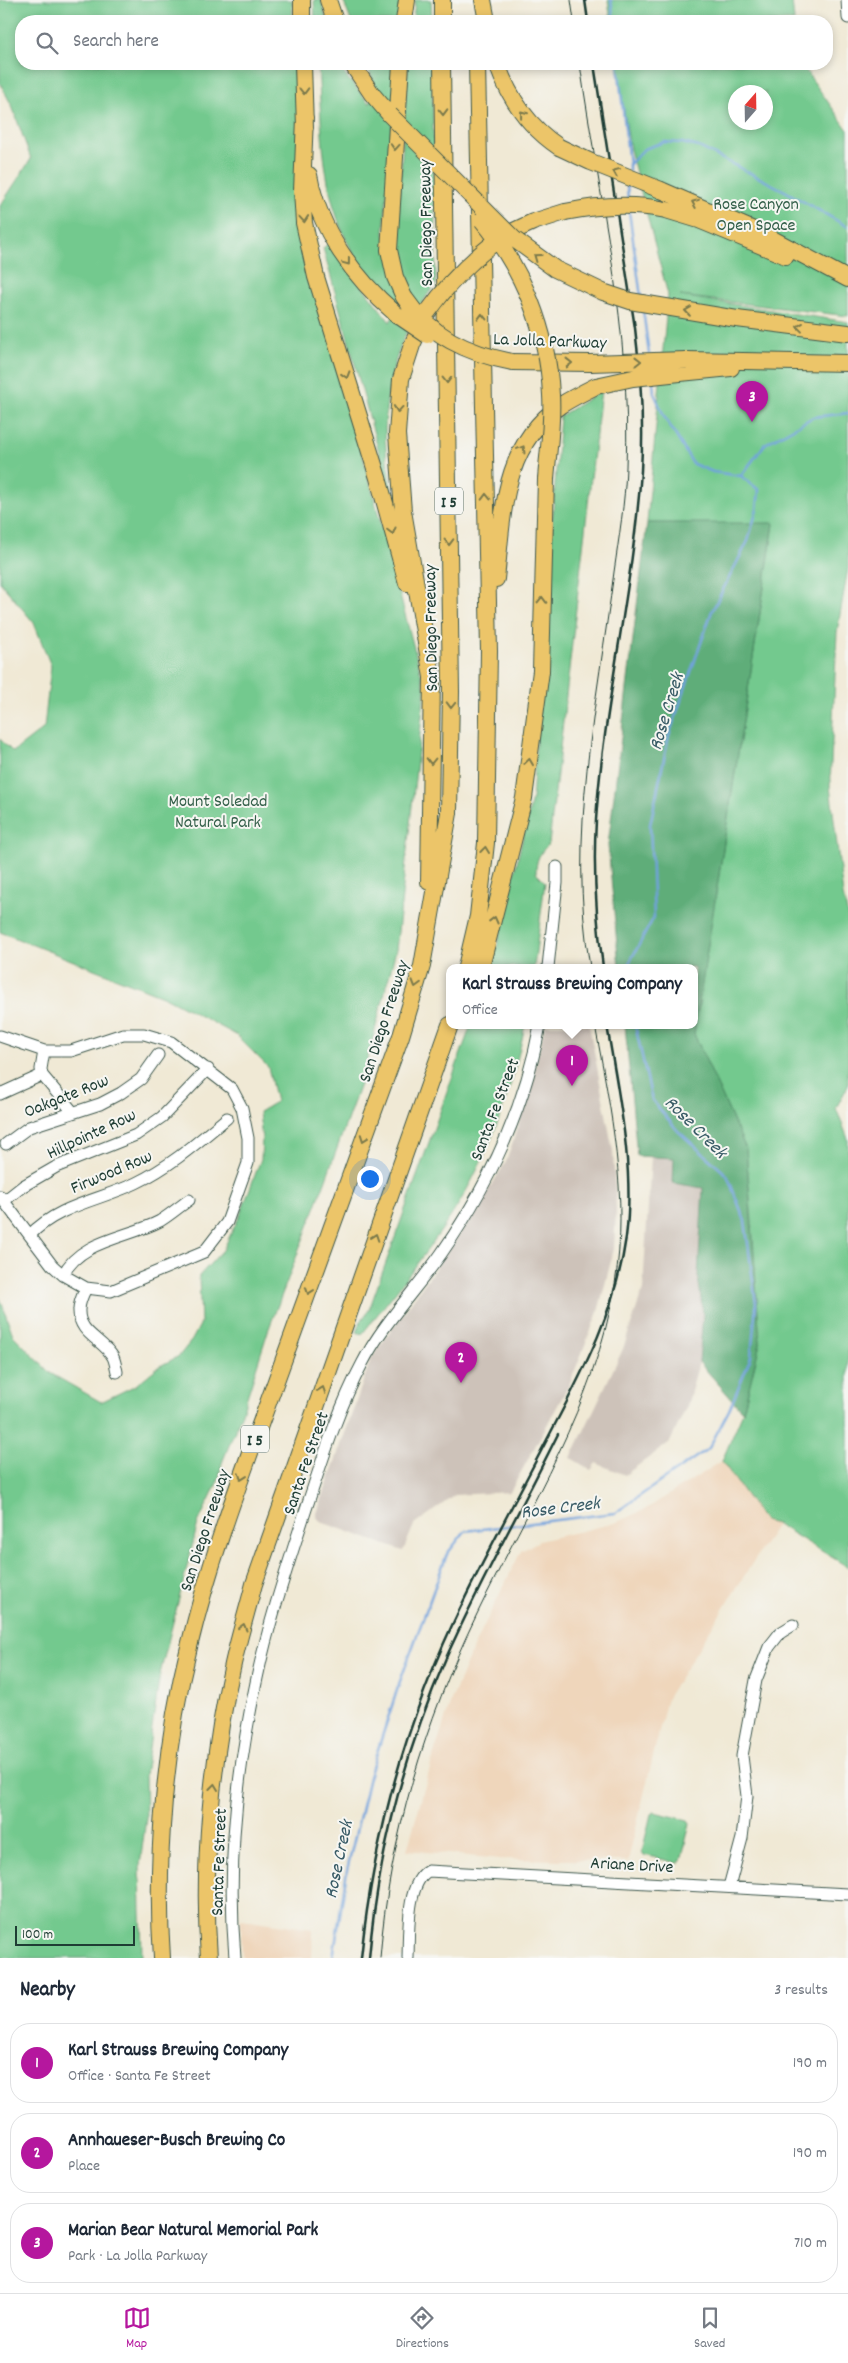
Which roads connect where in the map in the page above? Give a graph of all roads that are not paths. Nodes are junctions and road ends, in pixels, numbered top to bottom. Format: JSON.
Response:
{"nodes":[{"id":1,"x":302,"y":0,"type":"edge"},
{"id":2,"x":328,"y":0,"type":"edge"},
{"id":3,"x":407,"y":0,"type":"edge"},
{"id":4,"x":442,"y":0,"type":"edge"},
{"id":5,"x":476,"y":0,"type":"edge"},
{"id":6,"x":483,"y":0,"type":"edge"},
{"id":7,"x":847,"y":0,"type":"edge"},
{"id":8,"x":302,"y":15,"type":"edge"},
{"id":9,"x":334,"y":15,"type":"edge"},
{"id":10,"x":405,"y":15,"type":"edge"},
{"id":11,"x":442,"y":15,"type":"edge"},
{"id":12,"x":477,"y":15,"type":"edge"},
{"id":13,"x":486,"y":15,"type":"edge"},
{"id":14,"x":848,"y":18,"type":"edge"},
{"id":15,"x":303,"y":70,"type":"edge"},
{"id":16,"x":356,"y":70,"type":"edge"},
{"id":17,"x":401,"y":70,"type":"edge"},
{"id":18,"x":442,"y":70,"type":"edge"},
{"id":19,"x":478,"y":70,"type":"edge"},
{"id":20,"x":501,"y":70,"type":"edge"},
{"id":21,"x":305,"y":118,"type":"junction"},
{"id":22,"x":420,"y":145,"type":"junction"},
{"id":23,"x":848,"y":281,"type":"edge"},
{"id":24,"x":848,"y":333,"type":"edge"},
{"id":25,"x":512,"y":362,"type":"junction"},
{"id":26,"x":848,"y":363,"type":"edge"},
{"id":27,"x":683,"y":367,"type":"junction"},
{"id":28,"x":489,"y":651,"type":"junction"},
{"id":29,"x":432,"y":677,"type":"junction"},
{"id":30,"x":557,"y":868,"type":"dead end"},
{"id":31,"x":428,"y":937,"type":"junction"},
{"id":32,"x":467,"y":964,"type":"edge"},
{"id":33,"x":482,"y":964,"type":"edge"},
{"id":34,"x":548,"y":964,"type":"edge"},
{"id":35,"x":449,"y":1029,"type":"edge"},
{"id":36,"x":454,"y":1029,"type":"edge"},
{"id":37,"x":539,"y":1029,"type":"edge"},
{"id":38,"x":0,"y":1036,"type":"edge"},
{"id":39,"x":44,"y":1051,"type":"junction"},
{"id":40,"x":158,"y":1056,"type":"dead end"},
{"id":41,"x":436,"y":1064,"type":"junction"},
{"id":42,"x":208,"y":1069,"type":"junction"},
{"id":43,"x":42,"y":1075,"type":"junction"},
{"id":44,"x":0,"y":1094,"type":"edge"},
{"id":45,"x":73,"y":1112,"type":"junction"},
{"id":46,"x":227,"y":1118,"type":"dead end"},
{"id":47,"x":6,"y":1144,"type":"dead end"},
{"id":48,"x":2,"y":1199,"type":"edge"},
{"id":49,"x":188,"y":1200,"type":"dead end"},
{"id":50,"x":30,"y":1236,"type":"junction"},
{"id":51,"x":63,"y":1275,"type":"junction"},
{"id":52,"x":86,"y":1288,"type":"junction"},
{"id":53,"x":117,"y":1372,"type":"dead end"},
{"id":54,"x":792,"y":1625,"type":"dead end"},
{"id":55,"x":729,"y":1887,"type":"junction"},
{"id":56,"x":848,"y":1894,"type":"edge"},
{"id":57,"x":162,"y":1958,"type":"edge"},
{"id":58,"x":209,"y":1958,"type":"edge"},
{"id":59,"x":235,"y":1958,"type":"edge"},
{"id":60,"x":408,"y":1958,"type":"edge"}],
"edges":[{"from":1,"to":8,"type":"highway"},
{"from":2,"to":9,"type":"highway"},
{"from":3,"to":10,"type":"highway"},
{"from":4,"to":11,"type":"highway"},
{"from":5,"to":12,"type":"highway"},
{"from":6,"to":13,"type":"highway"},
{"from":7,"to":14,"type":"street"},
{"from":15,"to":21,"type":"highway","name":"La Jolla Parkway","one_way":true},
{"from":16,"to":22,"type":"highway","bridge":true},
{"from":17,"to":25,"type":"highway","one_way":true,"bridge":true},
{"from":18,"to":31,"type":"highway","name":"San Diego Freeway","number":"I 5","one_way":true},
{"from":28,"to":19,"type":"highway","number":"I 5","one_way":true},
{"from":23,"to":20,"type":"highway","one_way":true,"bridge":true},
{"from":21,"to":25,"type":"highway","name":"La Jolla Parkway","one_way":true,"bridge":true},
{"from":21,"to":29,"type":"highway","one_way":true},
{"from":24,"to":22,"type":"highway","one_way":true,"bridge":true},
{"from":33,"to":22,"type":"highway","one_way":true,"bridge":true},
{"from":23,"to":29,"type":"highway","one_way":true,"bridge":true},
{"from":25,"to":27,"type":"highway","name":"La Jolla Parkway","one_way":true,"bridge":true},
{"from":26,"to":27,"type":"highway"},
{"from":28,"to":27,"type":"highway","one_way":true,"bridge":true},
{"from":32,"to":28,"type":"highway","number":"I 5","one_way":true},
{"from":29,"to":31,"type":"highway","one_way":true},
{"from":30,"to":34,"type":"street"},
{"from":31,"to":57,"type":"highway","name":"San Diego Freeway","number":"I 5","one_way":true},
{"from":35,"to":41,"type":"highway"},
{"from":36,"to":41,"type":"highway"},
{"from":37,"to":59,"type":"street","name":"Santa Fe Street"},
{"from":38,"to":39,"type":"street"},
{"from":39,"to":42,"type":"street"},
{"from":39,"to":43,"type":"street"},
{"from":40,"to":45,"type":"street","name":"Oakgate Row"},
{"from":58,"to":41,"type":"highway","one_way":true},
{"from":42,"to":48,"type":"street","name":"Hillpointe Row"},
{"from":42,"to":52,"type":"street"},
{"from":43,"to":44,"type":"street"},
{"from":43,"to":45,"type":"street"},
{"from":45,"to":47,"type":"street","name":"Oakgate Row"},
{"from":46,"to":50,"type":"street","name":"Firwood Row"},
{"from":48,"to":50,"type":"street"},
{"from":49,"to":51,"type":"street"},
{"from":50,"to":51,"type":"street"},
{"from":51,"to":52,"type":"street"},
{"from":52,"to":53,"type":"street"},
{"from":54,"to":55,"type":"street"},
{"from":55,"to":56,"type":"street","name":"Ariane Drive"},
{"from":55,"to":60,"type":"street","name":"Ariane Drive"}]}
